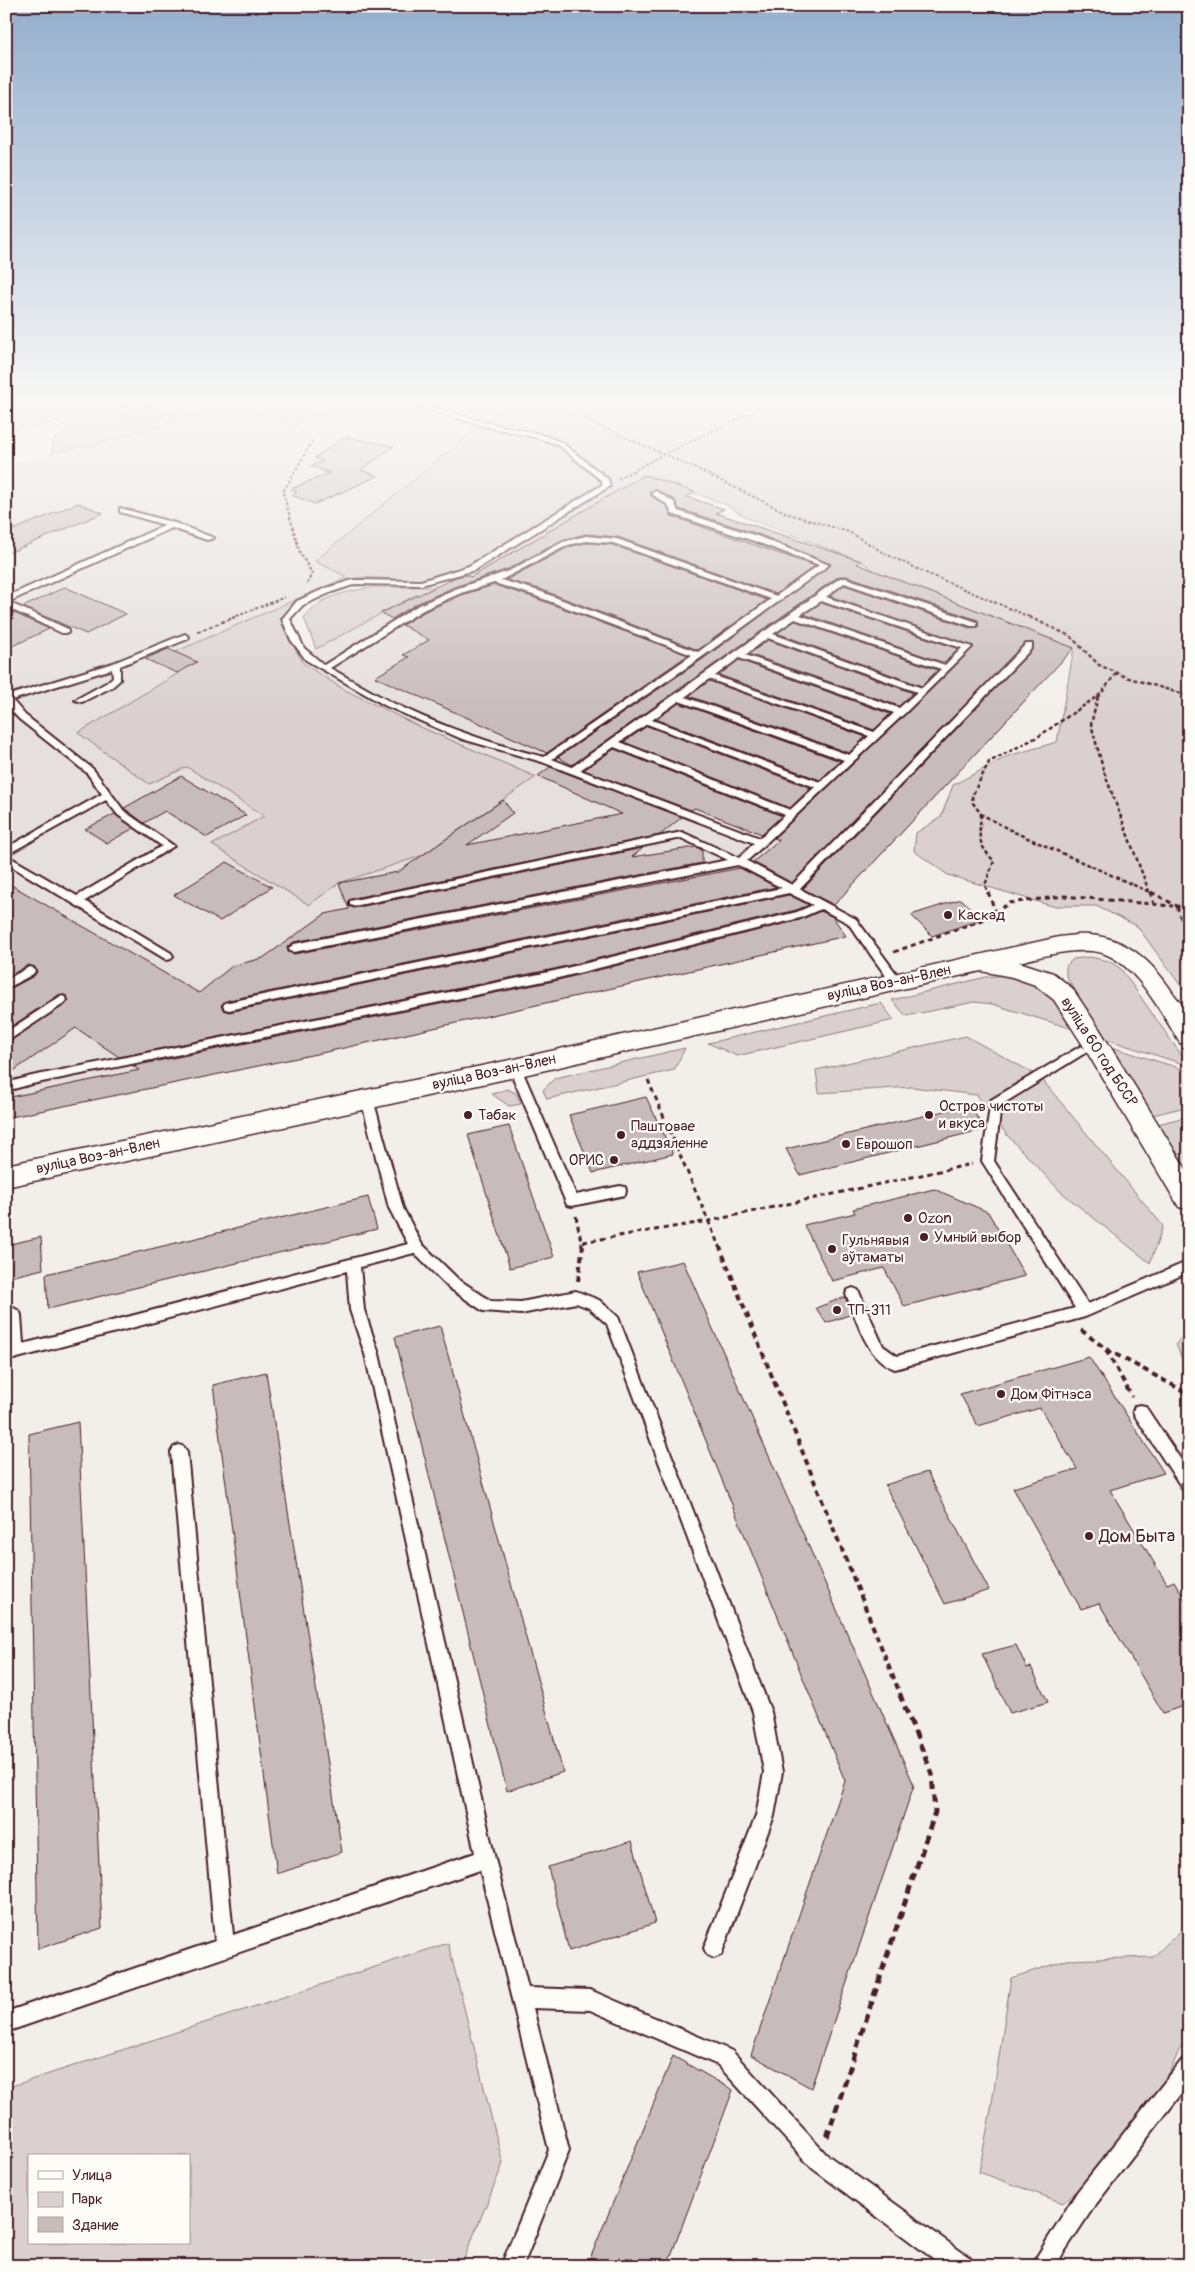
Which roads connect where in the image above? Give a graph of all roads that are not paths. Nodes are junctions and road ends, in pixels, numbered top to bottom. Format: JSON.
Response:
{"nodes":[{"id":1,"x":570,"y":508,"type":"edge"},
{"id":2,"x":673,"y":508,"type":"edge"},
{"id":3,"x":123,"y":510,"type":"dead end"},
{"id":4,"x":172,"y":525,"type":"junction"},
{"id":5,"x":210,"y":538,"type":"dead end"},
{"id":6,"x":494,"y":580,"type":"junction"},
{"id":7,"x":820,"y":598,"type":"junction"},
{"id":8,"x":778,"y":599,"type":"junction"},
{"id":9,"x":6,"y":602,"type":"edge"},
{"id":10,"x":794,"y":616,"type":"junction"},
{"id":11,"x":974,"y":624,"type":"dead end"},
{"id":12,"x":65,"y":631,"type":"dead end"},
{"id":13,"x":767,"y":635,"type":"junction"},
{"id":14,"x":185,"y":637,"type":"road end"},
{"id":15,"x":1029,"y":646,"type":"dead end"},
{"id":16,"x":699,"y":655,"type":"junction"},
{"id":17,"x":738,"y":655,"type":"junction"},
{"id":18,"x":116,"y":665,"type":"junction"},
{"id":19,"x":325,"y":668,"type":"junction"},
{"id":20,"x":947,"y":668,"type":"junction"},
{"id":21,"x":708,"y":676,"type":"junction"},
{"id":22,"x":923,"y":692,"type":"junction"},
{"id":23,"x":678,"y":697,"type":"junction"},
{"id":24,"x":6,"y":699,"type":"edge"},
{"id":25,"x":79,"y":700,"type":"dead end"},
{"id":26,"x":901,"y":712,"type":"junction"},
{"id":27,"x":645,"y":720,"type":"junction"},
{"id":28,"x":875,"y":735,"type":"junction"},
{"id":29,"x":613,"y":743,"type":"junction"},
{"id":30,"x":850,"y":759,"type":"junction"},
{"id":31,"x":545,"y":760,"type":"junction"},
{"id":32,"x":573,"y":771,"type":"junction"},
{"id":33,"x":822,"y":786,"type":"junction"},
{"id":34,"x":107,"y":795,"type":"junction"},
{"id":35,"x":792,"y":814,"type":"junction"},
{"id":36,"x":761,"y":842,"type":"junction"},
{"id":37,"x":6,"y":852,"type":"edge"},
{"id":38,"x":6,"y":858,"type":"edge"},
{"id":39,"x":740,"y":862,"type":"junction"},
{"id":40,"x":791,"y":891,"type":"junction"},
{"id":41,"x":77,"y":902,"type":"junction"},
{"id":42,"x":354,"y":903,"type":"dead end"},
{"id":43,"x":820,"y":905,"type":"junction"},
{"id":44,"x":294,"y":948,"type":"dead end"},
{"id":45,"x":167,"y":956,"type":"dead end"},
{"id":46,"x":980,"y":963,"type":"junction"},
{"id":47,"x":29,"y":970,"type":"dead end"},
{"id":48,"x":895,"y":980,"type":"junction"},
{"id":49,"x":6,"y":985,"type":"edge"},
{"id":50,"x":61,"y":1000,"type":"dead end"},
{"id":51,"x":229,"y":1006,"type":"dead end"},
{"id":52,"x":1189,"y":1037,"type":"edge"},
{"id":53,"x":6,"y":1038,"type":"edge"},
{"id":54,"x":1081,"y":1050,"type":"dead end"},
{"id":55,"x":515,"y":1068,"type":"junction"},
{"id":56,"x":6,"y":1087,"type":"edge"},
{"id":57,"x":367,"y":1099,"type":"junction"},
{"id":58,"x":6,"y":1176,"type":"edge"},
{"id":59,"x":620,"y":1191,"type":"dead end"},
{"id":60,"x":1189,"y":1199,"type":"edge"},
{"id":61,"x":416,"y":1247,"type":"junction"},
{"id":62,"x":353,"y":1264,"type":"junction"},
{"id":63,"x":1189,"y":1266,"type":"edge"},
{"id":64,"x":853,"y":1294,"type":"dead end"},
{"id":65,"x":6,"y":1310,"type":"edge"},
{"id":66,"x":1085,"y":1311,"type":"junction"},
{"id":67,"x":12,"y":1354,"type":"edge"},
{"id":68,"x":1140,"y":1411,"type":"road end"},
{"id":69,"x":179,"y":1452,"type":"dead end"},
{"id":70,"x":1189,"y":1486,"type":"edge"},
{"id":71,"x":486,"y":1859,"type":"junction"},
{"id":72,"x":714,"y":1948,"type":"dead end"},
{"id":73,"x":225,"y":1949,"type":"junction"},
{"id":74,"x":521,"y":1998,"type":"junction"},
{"id":75,"x":6,"y":2022,"type":"edge"},
{"id":76,"x":1189,"y":2067,"type":"edge"},
{"id":77,"x":512,"y":2266,"type":"edge"},
{"id":78,"x":962,"y":2266,"type":"edge"},
{"id":79,"x":1042,"y":2266,"type":"edge"}],
"edges":[{"from":1,"to":19,"type":"lane"},
{"from":2,"to":8,"type":"lane"},
{"from":3,"to":4,"type":"lane"},
{"from":4,"to":5,"type":"lane"},
{"from":4,"to":9,"type":"lane"},
{"from":6,"to":8,"type":"lane"},
{"from":6,"to":16,"type":"lane"},
{"from":6,"to":19,"type":"lane"},
{"from":7,"to":10,"type":"lane"},
{"from":7,"to":11,"type":"lane"},
{"from":7,"to":20,"type":"lane"},
{"from":8,"to":16,"type":"lane"},
{"from":9,"to":12,"type":"lane"},
{"from":10,"to":13,"type":"lane"},
{"from":10,"to":20,"type":"lane"},
{"from":13,"to":17,"type":"lane"},
{"from":13,"to":22,"type":"lane"},
{"from":14,"to":18,"type":"lane"},
{"from":15,"to":40,"type":"lane"},
{"from":16,"to":31,"type":"lane"},
{"from":17,"to":21,"type":"lane"},
{"from":17,"to":26,"type":"lane"},
{"from":18,"to":24,"type":"lane"},
{"from":18,"to":25,"type":"lane"},
{"from":19,"to":31,"type":"lane"},
{"from":20,"to":22,"type":"lane"},
{"from":21,"to":23,"type":"lane"},
{"from":21,"to":28,"type":"lane"},
{"from":22,"to":26,"type":"lane"},
{"from":23,"to":27,"type":"lane"},
{"from":23,"to":30,"type":"lane"},
{"from":24,"to":34,"type":"lane"},
{"from":26,"to":28,"type":"lane"},
{"from":27,"to":29,"type":"lane"},
{"from":27,"to":33,"type":"lane"},
{"from":28,"to":30,"type":"lane"},
{"from":29,"to":32,"type":"lane"},
{"from":29,"to":35,"type":"lane"},
{"from":30,"to":33,"type":"lane"},
{"from":31,"to":32,"type":"lane"},
{"from":32,"to":36,"type":"lane"},
{"from":33,"to":35,"type":"lane"},
{"from":34,"to":37,"type":"lane"},
{"from":34,"to":41,"type":"lane"},
{"from":35,"to":36,"type":"lane"},
{"from":36,"to":39,"type":"lane"},
{"from":38,"to":41,"type":"lane"},
{"from":39,"to":40,"type":"lane"},
{"from":39,"to":42,"type":"lane"},
{"from":39,"to":44,"type":"lane"},
{"from":40,"to":43,"type":"lane"},
{"from":40,"to":51,"type":"lane"},
{"from":41,"to":45,"type":"lane"},
{"from":43,"to":48,"type":"lane"},
{"from":43,"to":56,"type":"lane"},
{"from":46,"to":48,"type":"main road","name":"вуліца Воз-ан-Влен"},
{"from":46,"to":52,"type":"main road"},
{"from":46,"to":60,"type":"main road","name":"вуліца 60 год БССР"},
{"from":47,"to":49,"type":"lane"},
{"from":48,"to":55,"type":"main road","name":"вуліца Воз-ан-Влен"},
{"from":50,"to":53,"type":"lane"},
{"from":54,"to":66,"type":"lane"},
{"from":55,"to":57,"type":"main road","name":"вуліца Воз-ан-Влен"},
{"from":55,"to":59,"type":"lane"},
{"from":57,"to":58,"type":"main road","name":"вуліца Воз-ан-Влен"},
{"from":57,"to":61,"type":"lane"},
{"from":61,"to":62,"type":"lane"},
{"from":61,"to":72,"type":"lane"},
{"from":62,"to":67,"type":"lane"},
{"from":62,"to":71,"type":"lane"},
{"from":63,"to":66,"type":"lane"},
{"from":64,"to":66,"type":"lane"},
{"from":65,"to":67,"type":"lane"},
{"from":68,"to":70,"type":"lane"},
{"from":69,"to":73,"type":"lane"},
{"from":71,"to":73,"type":"lane"},
{"from":71,"to":74,"type":"lane"},
{"from":73,"to":75,"type":"lane"},
{"from":74,"to":77,"type":"lane"},
{"from":74,"to":78,"type":"lane"},
{"from":76,"to":79,"type":"lane"}]}
